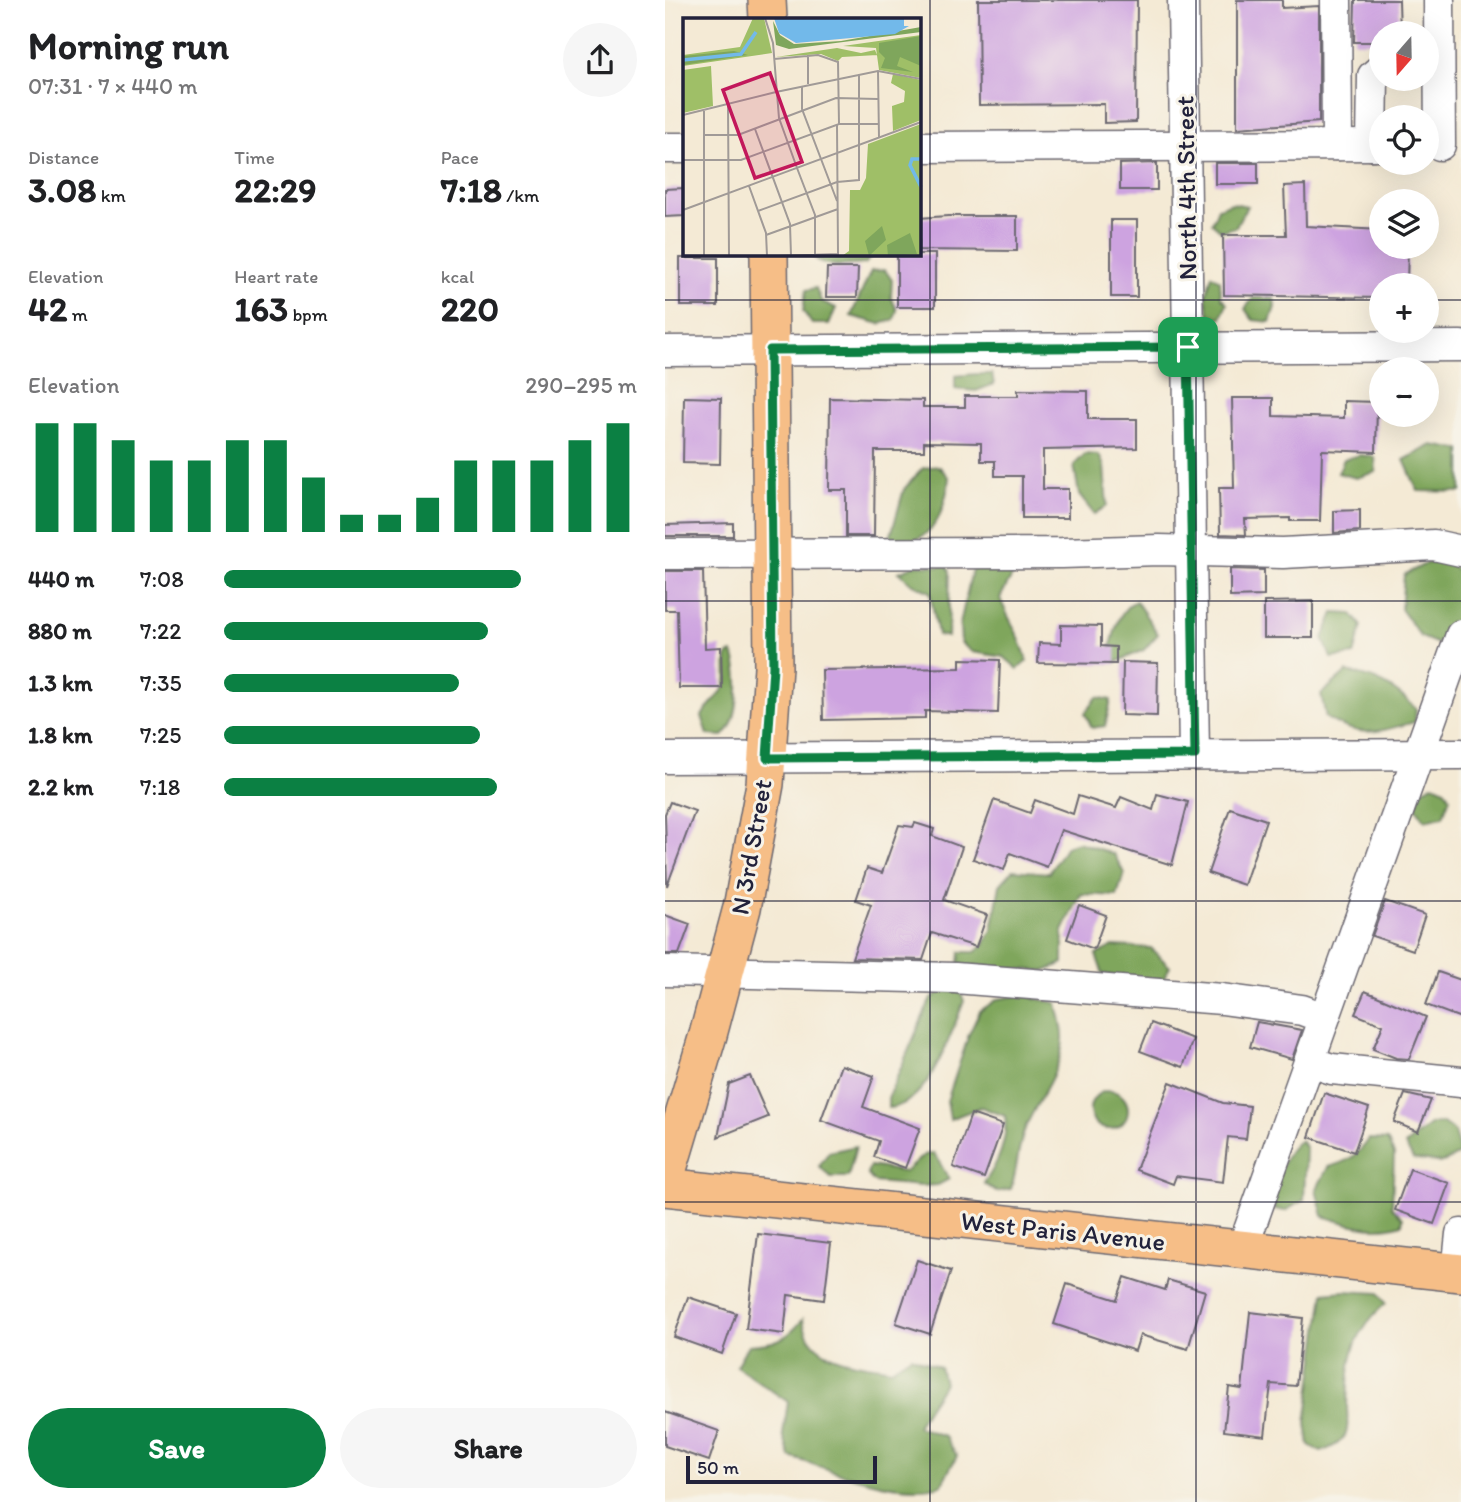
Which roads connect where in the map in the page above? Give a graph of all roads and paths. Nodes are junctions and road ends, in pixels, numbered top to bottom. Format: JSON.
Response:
{"nodes":[{"id":1,"x":767,"y":0,"type":"edge"},
{"id":2,"x":1182,"y":0,"type":"edge"},
{"id":3,"x":1335,"y":0,"type":"edge"},
{"id":4,"x":1440,"y":0,"type":"edge"},
{"id":5,"x":768,"y":18,"type":"edge"},
{"id":6,"x":1438,"y":21,"type":"edge"},
{"id":7,"x":1436,"y":91,"type":"edge"},
{"id":8,"x":1185,"y":145,"type":"junction"},
{"id":9,"x":1337,"y":145,"type":"junction"},
{"id":10,"x":1369,"y":145,"type":"edge"},
{"id":11,"x":1443,"y":145,"type":"edge"},
{"id":12,"x":921,"y":147,"type":"edge"},
{"id":13,"x":665,"y":148,"type":"edge"},
{"id":14,"x":683,"y":148,"type":"edge"},
{"id":15,"x":769,"y":256,"type":"edge"},
{"id":16,"x":1461,"y":346,"type":"edge"},
{"id":17,"x":1188,"y":347,"type":"junction"},
{"id":18,"x":770,"y":350,"type":"junction"},
{"id":19,"x":665,"y":351,"type":"edge"},
{"id":20,"x":1191,"y":551,"type":"junction"},
{"id":21,"x":1461,"y":551,"type":"edge"},
{"id":22,"x":665,"y":554,"type":"edge"},
{"id":23,"x":772,"y":555,"type":"junction"},
{"id":24,"x":1461,"y":635,"type":"edge"},
{"id":25,"x":1418,"y":754,"type":"junction"},
{"id":26,"x":1461,"y":754,"type":"edge"},
{"id":27,"x":1195,"y":755,"type":"junction"},
{"id":28,"x":665,"y":758,"type":"edge"},
{"id":29,"x":767,"y":758,"type":"junction"},
{"id":30,"x":665,"y":971,"type":"edge"},
{"id":31,"x":725,"y":973,"type":"junction"},
{"id":32,"x":1324,"y":1018,"type":"junction"},
{"id":33,"x":1310,"y":1062,"type":"junction"},
{"id":34,"x":1461,"y":1082,"type":"edge"},
{"id":35,"x":665,"y":1179,"type":"edge"},
{"id":36,"x":665,"y":1187,"type":"edge"},
{"id":37,"x":1461,"y":1234,"type":"edge"},
{"id":38,"x":1242,"y":1250,"type":"junction"},
{"id":39,"x":1459,"y":1272,"type":"edge"}],
"edges":[{"from":1,"to":5,"type":"main road"},
{"from":2,"to":8,"type":"street","name":"North 4th Street"},
{"from":3,"to":9,"type":"street"},
{"from":4,"to":6,"type":"street"},
{"from":7,"to":11,"type":"street"},
{"from":8,"to":9,"type":"street"},
{"from":8,"to":12,"type":"street"},
{"from":8,"to":17,"type":"street","name":"North 4th Street"},
{"from":9,"to":10,"type":"street"},
{"from":13,"to":14,"type":"street"},
{"from":15,"to":18,"type":"main road","name":"N 3rd Street"},
{"from":16,"to":17,"type":"street"},
{"from":17,"to":18,"type":"street"},
{"from":17,"to":20,"type":"street","name":"North 4th Street"},
{"from":18,"to":19,"type":"street"},
{"from":18,"to":23,"type":"main road","name":"N 3rd Street"},
{"from":20,"to":21,"type":"street"},
{"from":20,"to":23,"type":"street"},
{"from":20,"to":27,"type":"street","name":"North 4th Street"},
{"from":22,"to":23,"type":"street"},
{"from":23,"to":29,"type":"main road","name":"N 3rd Street"},
{"from":24,"to":25,"type":"street"},
{"from":25,"to":26,"type":"street"},
{"from":25,"to":27,"type":"street"},
{"from":25,"to":32,"type":"street"},
{"from":27,"to":29,"type":"street"},
{"from":28,"to":29,"type":"street"},
{"from":29,"to":31,"type":"main road","name":"N 3rd Street"},
{"from":30,"to":31,"type":"street"},
{"from":31,"to":32,"type":"street"},
{"from":31,"to":35,"type":"main road","name":"N 3rd Street"},
{"from":32,"to":33,"type":"street"},
{"from":33,"to":34,"type":"street"},
{"from":33,"to":38,"type":"street"},
{"from":36,"to":38,"type":"main road","name":"West Paris Avenue"},
{"from":37,"to":39,"type":"street"},
{"from":38,"to":39,"type":"main road","name":"West Paris Avenue"}]}
